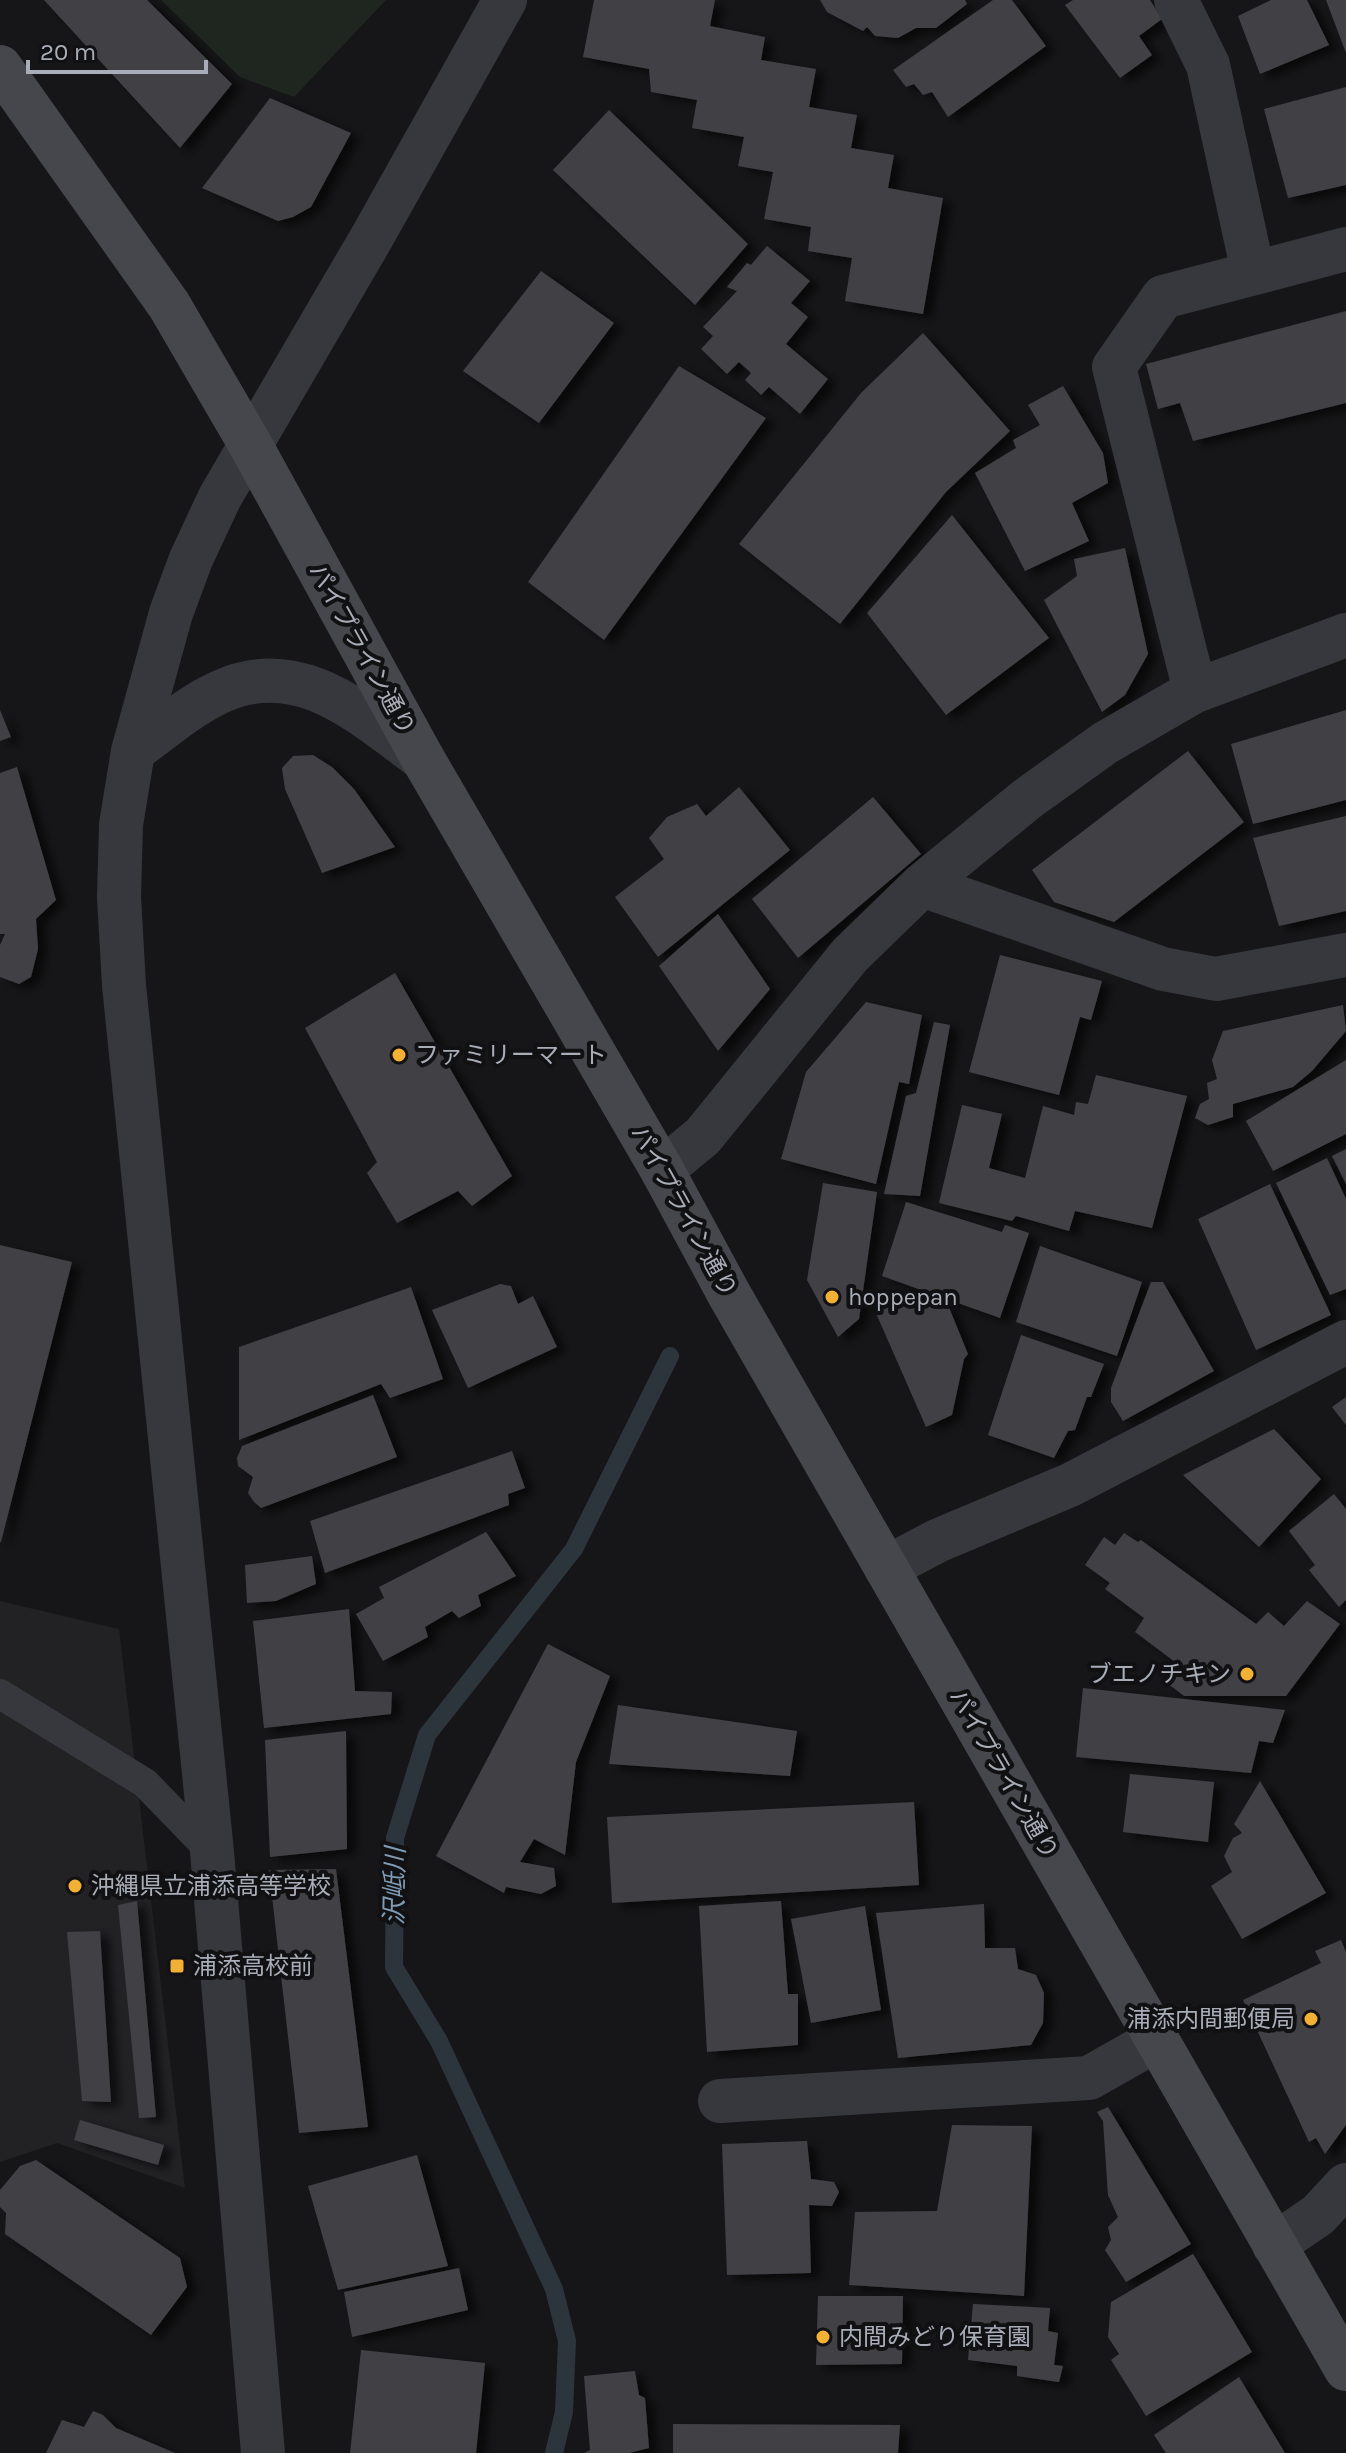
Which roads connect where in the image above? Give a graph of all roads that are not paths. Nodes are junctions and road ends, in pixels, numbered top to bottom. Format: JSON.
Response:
{"nodes":[{"id":1,"x":505,"y":0,"type":"edge"},
{"id":2,"x":1176,"y":0,"type":"edge"},
{"id":3,"x":0,"y":67,"type":"edge"},
{"id":4,"x":1346,"y":249,"type":"edge"},
{"id":5,"x":1253,"y":272,"type":"junction"},
{"id":6,"x":250,"y":444,"type":"junction"},
{"id":7,"x":1346,"y":635,"type":"edge"},
{"id":8,"x":1195,"y":691,"type":"junction"},
{"id":9,"x":133,"y":751,"type":"junction"},
{"id":10,"x":423,"y":759,"type":"junction"},
{"id":11,"x":922,"y":885,"type":"junction"},
{"id":12,"x":1346,"y":955,"type":"edge"},
{"id":13,"x":662,"y":1170,"type":"junction"},
{"id":14,"x":1346,"y":1342,"type":"edge"},
{"id":15,"x":886,"y":1568,"type":"junction"},
{"id":16,"x":0,"y":1694,"type":"edge"},
{"id":17,"x":212,"y":1852,"type":"junction"},
{"id":18,"x":1156,"y":2040,"type":"junction"},
{"id":19,"x":720,"y":2101,"type":"dead end"},
{"id":20,"x":1346,"y":2185,"type":"edge"},
{"id":21,"x":1274,"y":2245,"type":"junction"},
{"id":22,"x":1346,"y":2369,"type":"edge"},
{"id":23,"x":263,"y":2453,"type":"edge"}],
"edges":[{"from":1,"to":6,"type":"street"},
{"from":2,"to":5,"type":"street"},
{"from":3,"to":6,"type":"main road","name":"パイプライン通り"},
{"from":4,"to":5,"type":"street"},
{"from":5,"to":8,"type":"street"},
{"from":6,"to":9,"type":"street"},
{"from":6,"to":10,"type":"main road","name":"パイプライン通り"},
{"from":7,"to":8,"type":"street"},
{"from":8,"to":11,"type":"street"},
{"from":9,"to":10,"type":"street"},
{"from":9,"to":17,"type":"street"},
{"from":10,"to":13,"type":"main road","name":"パイプライン通り"},
{"from":11,"to":12,"type":"street"},
{"from":11,"to":13,"type":"street"},
{"from":13,"to":15,"type":"main road","name":"パイプライン通り"},
{"from":14,"to":15,"type":"street"},
{"from":15,"to":18,"type":"main road","name":"パイプライン通り"},
{"from":16,"to":17,"type":"lane"},
{"from":17,"to":23,"type":"street"},
{"from":18,"to":19,"type":"street"},
{"from":18,"to":21,"type":"main road","name":"パイプライン通り"},
{"from":20,"to":21,"type":"street"},
{"from":21,"to":22,"type":"main road","name":"パイプライン通り"}]}
